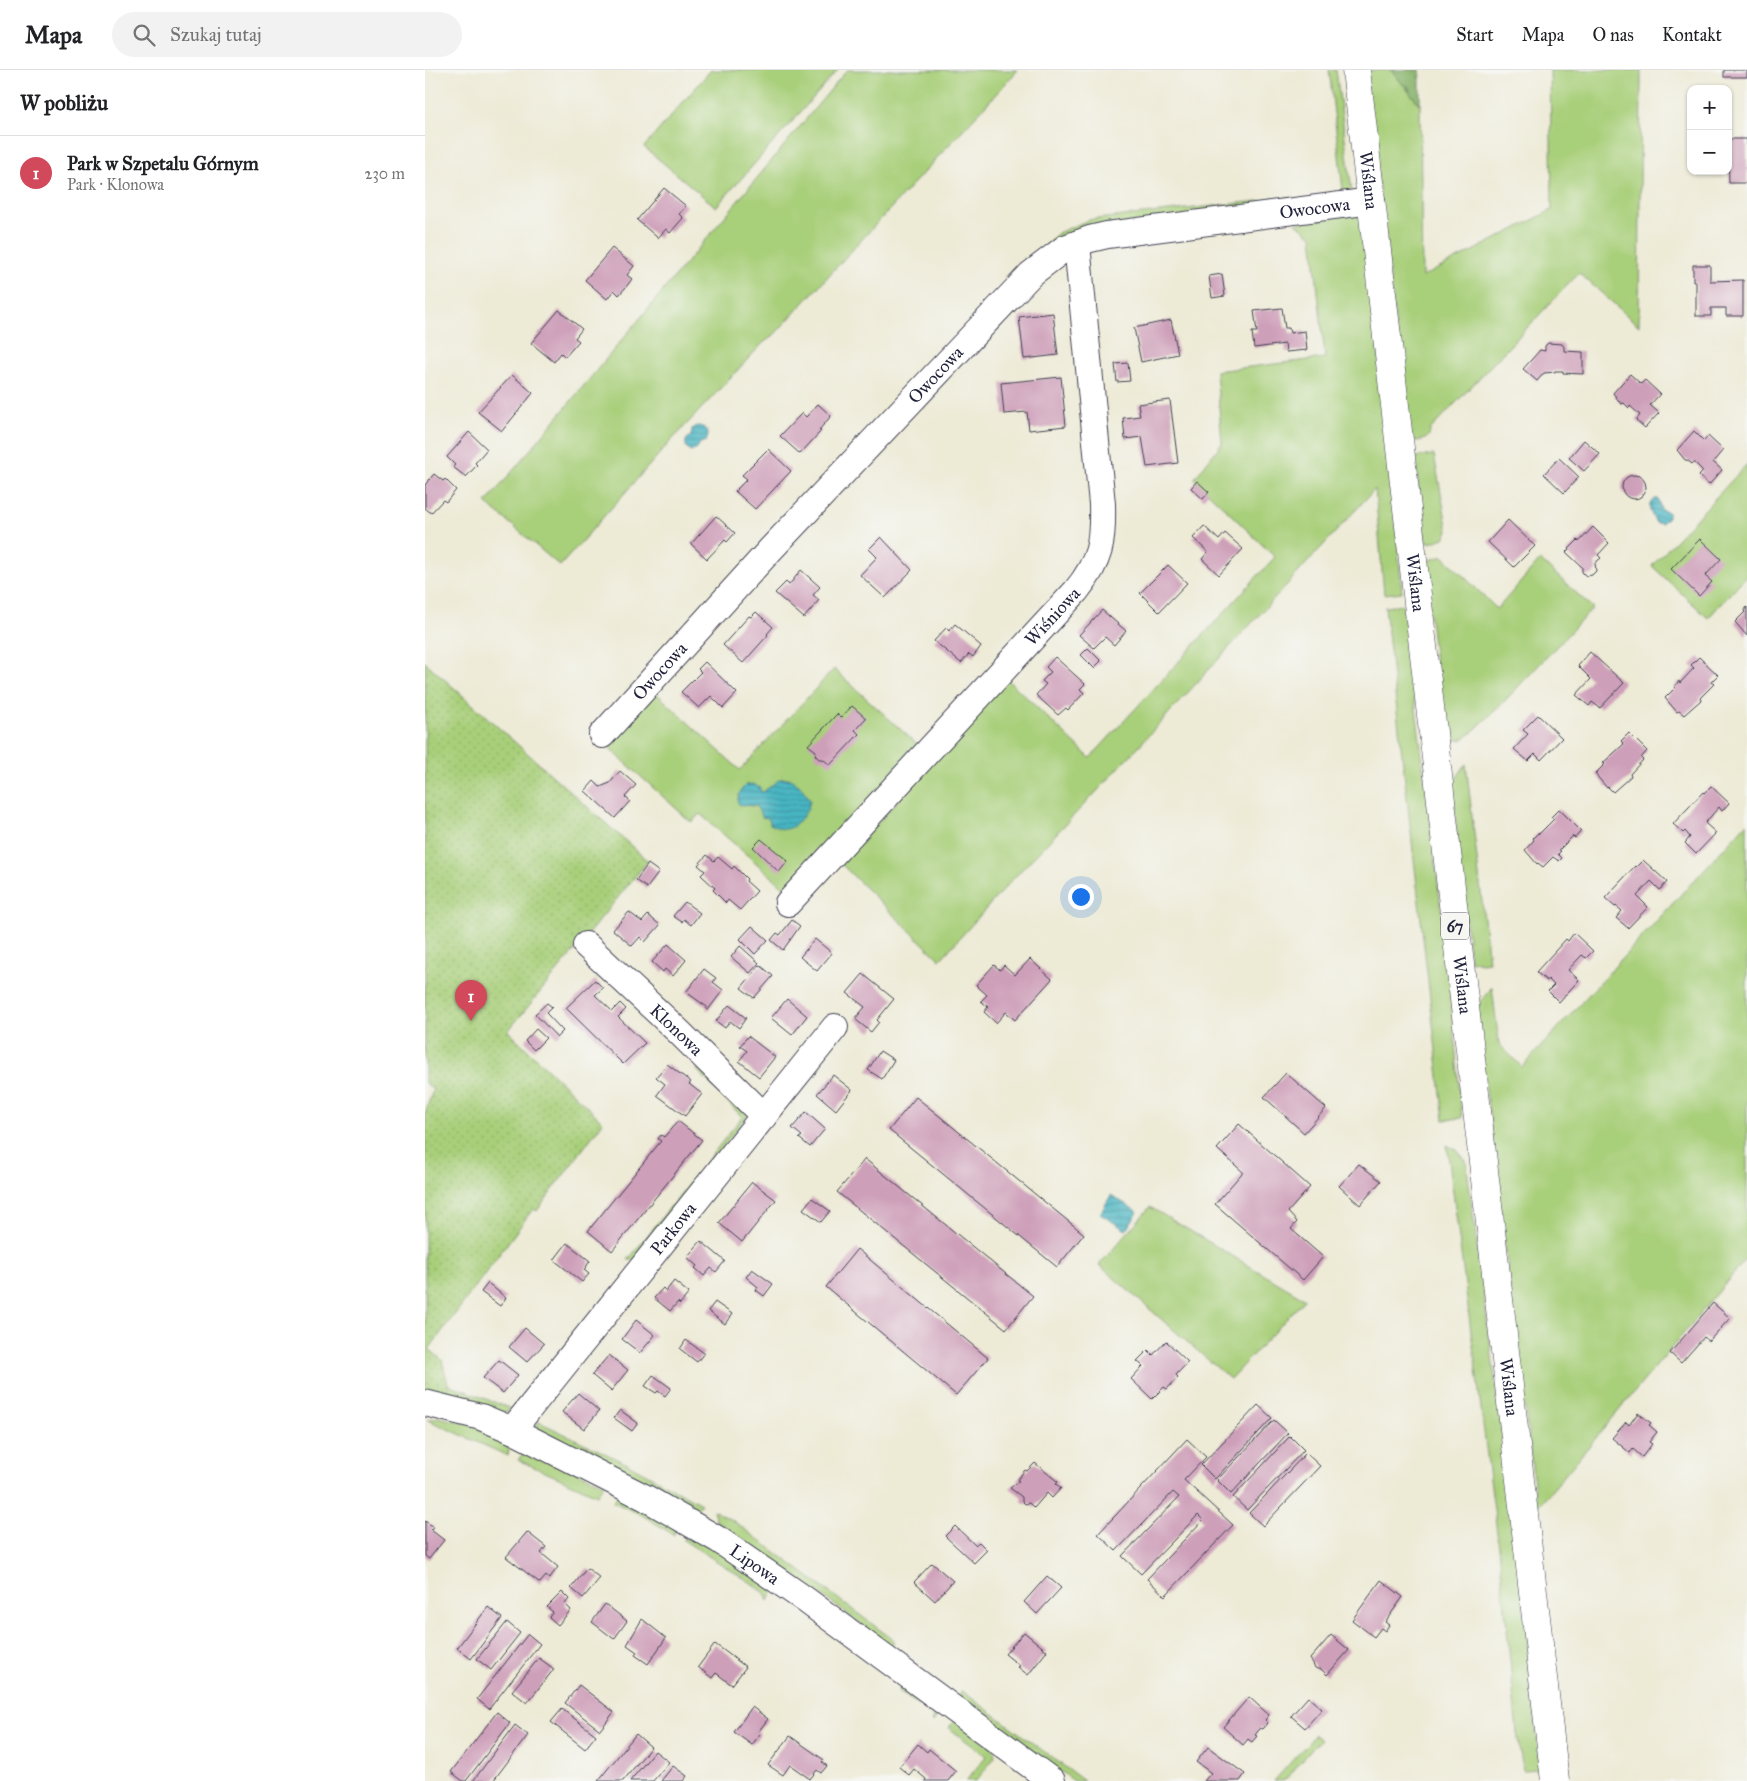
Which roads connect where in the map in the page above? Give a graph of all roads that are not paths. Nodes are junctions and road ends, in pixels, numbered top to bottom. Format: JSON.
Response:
{"nodes":[{"id":1,"x":1356,"y":70,"type":"edge"},
{"id":2,"x":1372,"y":200,"type":"junction"},
{"id":3,"x":1077,"y":244,"type":"junction"},
{"id":4,"x":602,"y":735,"type":"dead end"},
{"id":5,"x":788,"y":903,"type":"dead end"},
{"id":6,"x":586,"y":945,"type":"dead end"},
{"id":7,"x":835,"y":1027,"type":"dead end"},
{"id":8,"x":764,"y":1116,"type":"junction"},
{"id":9,"x":425,"y":1403,"type":"edge"},
{"id":10,"x":512,"y":1430,"type":"junction"},
{"id":11,"x":1052,"y":1781,"type":"edge"},
{"id":12,"x":1555,"y":1781,"type":"edge"}],
"edges":[{"from":1,"to":2,"type":"main road","name":"Wiślana","number":"67"},
{"from":2,"to":3,"type":"street","name":"Owocowa"},
{"from":2,"to":12,"type":"main road","name":"Wiślana","number":"67"},
{"from":3,"to":4,"type":"street","name":"Owocowa"},
{"from":3,"to":5,"type":"street","name":"Wiśniowa"},
{"from":6,"to":8,"type":"street","name":"Klonowa"},
{"from":7,"to":8,"type":"street","name":"Parkowa"},
{"from":8,"to":10,"type":"street","name":"Parkowa"},
{"from":9,"to":10,"type":"street","name":"Lipowa"},
{"from":10,"to":11,"type":"street","name":"Lipowa"}]}
